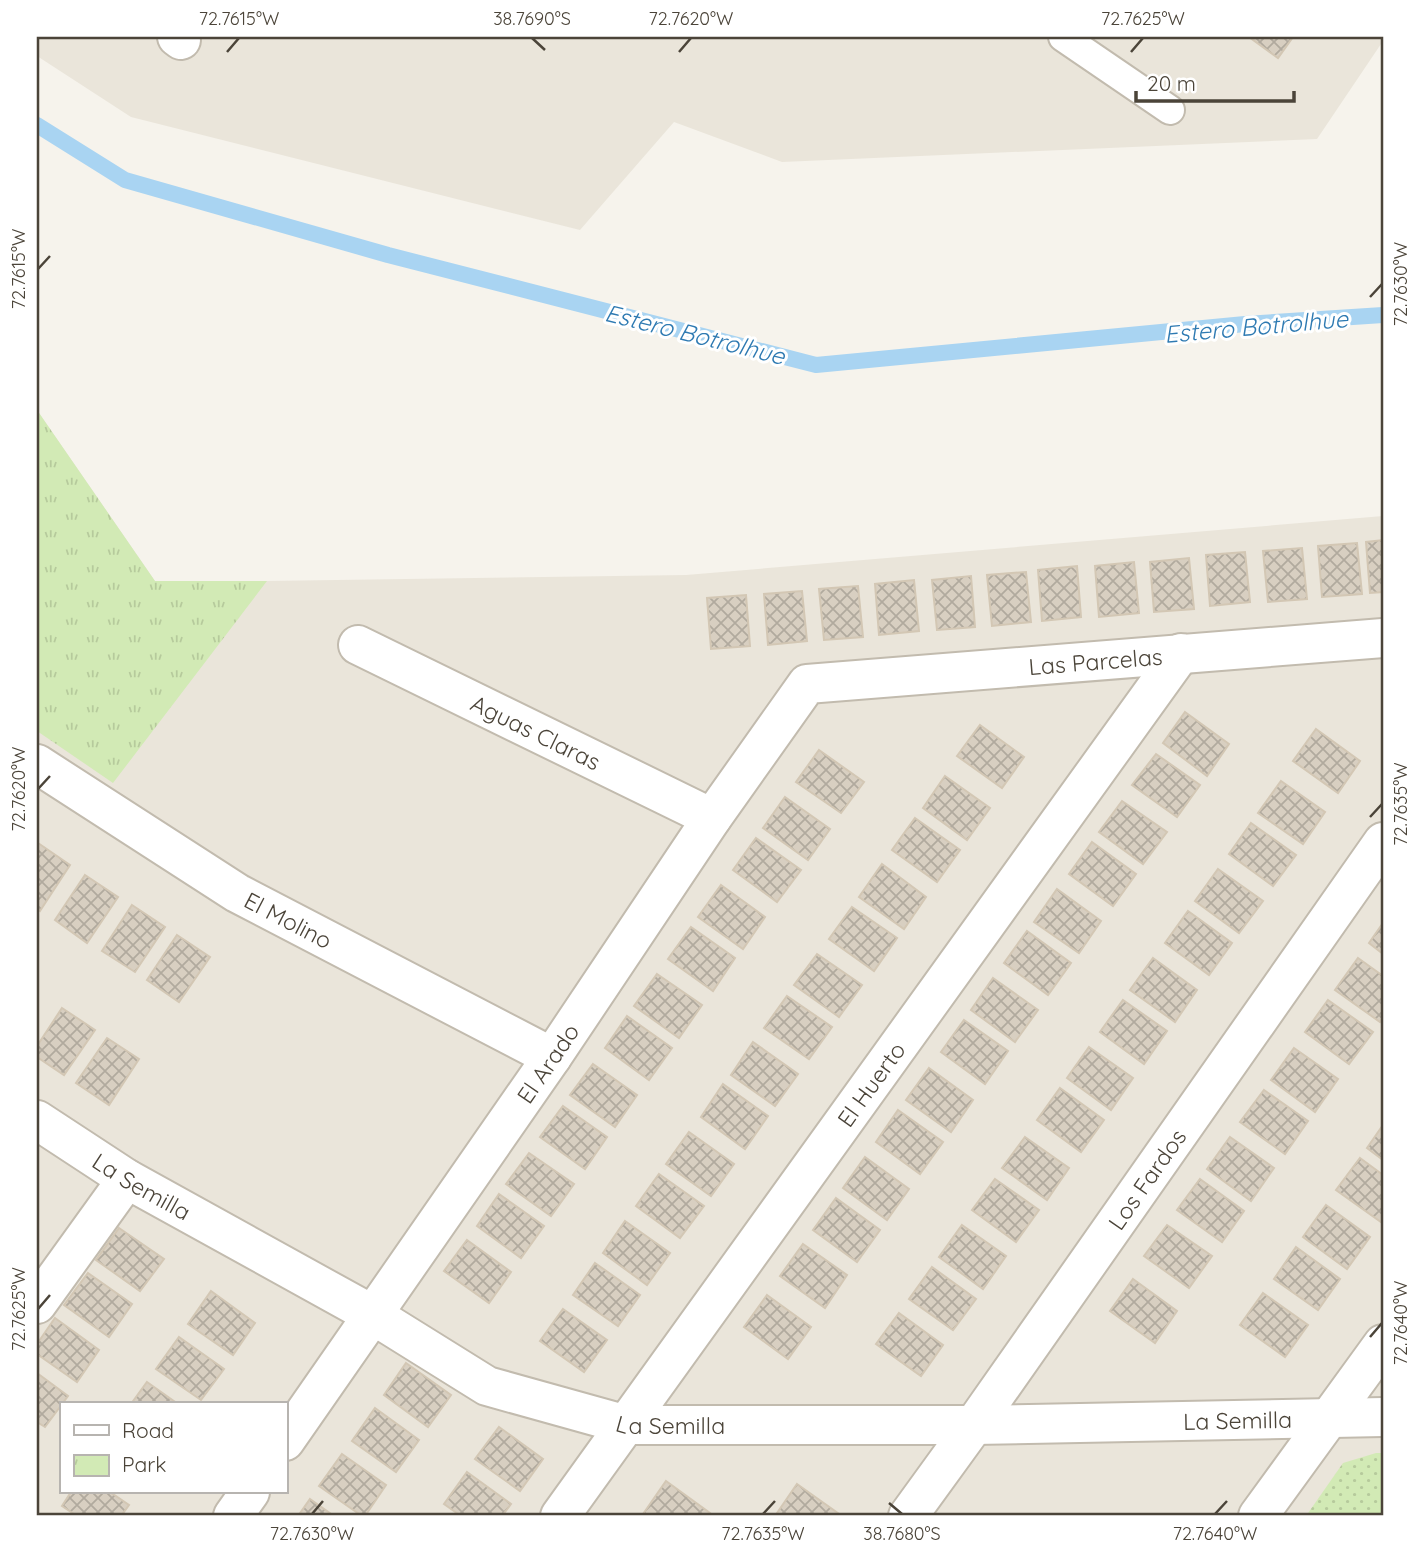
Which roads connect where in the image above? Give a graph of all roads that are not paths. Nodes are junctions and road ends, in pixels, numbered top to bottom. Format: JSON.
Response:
{"nodes":[{"id":1,"x":1063,"y":37,"type":"edge"},
{"id":2,"x":1170,"y":110,"type":"dead end"},
{"id":3,"x":1383,"y":638,"type":"edge"},
{"id":4,"x":358,"y":645,"type":"dead end"},
{"id":5,"x":1181,"y":653,"type":"junction"},
{"id":6,"x":807,"y":684,"type":"joint"},
{"id":7,"x":37,"y":764,"type":"edge"},
{"id":8,"x":712,"y":818,"type":"junction"},
{"id":9,"x":1383,"y":842,"type":"edge"},
{"id":10,"x":552,"y":1058,"type":"junction"},
{"id":11,"x":37,"y":1120,"type":"edge"},
{"id":12,"x":127,"y":1179,"type":"junction"},
{"id":13,"x":37,"y":1304,"type":"edge"},
{"id":14,"x":373,"y":1315,"type":"junction"},
{"id":15,"x":1383,"y":1344,"type":"edge"},
{"id":16,"x":1383,"y":1417,"type":"edge"},
{"id":17,"x":1329,"y":1419,"type":"junction"},
{"id":18,"x":627,"y":1425,"type":"junction"},
{"id":19,"x":974,"y":1425,"type":"junction"},
{"id":20,"x":287,"y":1438,"type":"edge"},
{"id":21,"x":249,"y":1494,"type":"edge"},
{"id":22,"x":233,"y":1516,"type":"edge"},
{"id":23,"x":560,"y":1516,"type":"edge"},
{"id":24,"x":908,"y":1516,"type":"edge"},
{"id":25,"x":1258,"y":1516,"type":"edge"}],
"edges":[{"from":1,"to":2,"type":"lane"},
{"from":3,"to":5,"type":"street","name":"Las Parcelas"},
{"from":4,"to":8,"type":"street","name":"Aguas Claras"},
{"from":5,"to":6,"type":"street","name":"Las Parcelas"},
{"from":5,"to":18,"type":"street","name":"El Huerto"},
{"from":6,"to":8,"type":"street","name":"El Arado"},
{"from":7,"to":10,"type":"street","name":"El Molino"},
{"from":8,"to":10,"type":"street","name":"El Arado"},
{"from":9,"to":19,"type":"street","name":"Los Fardos"},
{"from":10,"to":14,"type":"street","name":"El Arado"},
{"from":11,"to":12,"type":"street","name":"La Semilla"},
{"from":12,"to":13,"type":"street"},
{"from":12,"to":14,"type":"street","name":"La Semilla"},
{"from":14,"to":18,"type":"street","name":"La Semilla"},
{"from":14,"to":20,"type":"street","name":"El Arado"},
{"from":15,"to":17,"type":"street"},
{"from":16,"to":17,"type":"street","name":"La Semilla"},
{"from":17,"to":19,"type":"street","name":"La Semilla"},
{"from":17,"to":25,"type":"street"},
{"from":18,"to":19,"type":"street","name":"La Semilla"},
{"from":18,"to":23,"type":"street","name":"El Huerto"},
{"from":19,"to":24,"type":"street","name":"Los Fardos"},
{"from":21,"to":22,"type":"street"}]}
